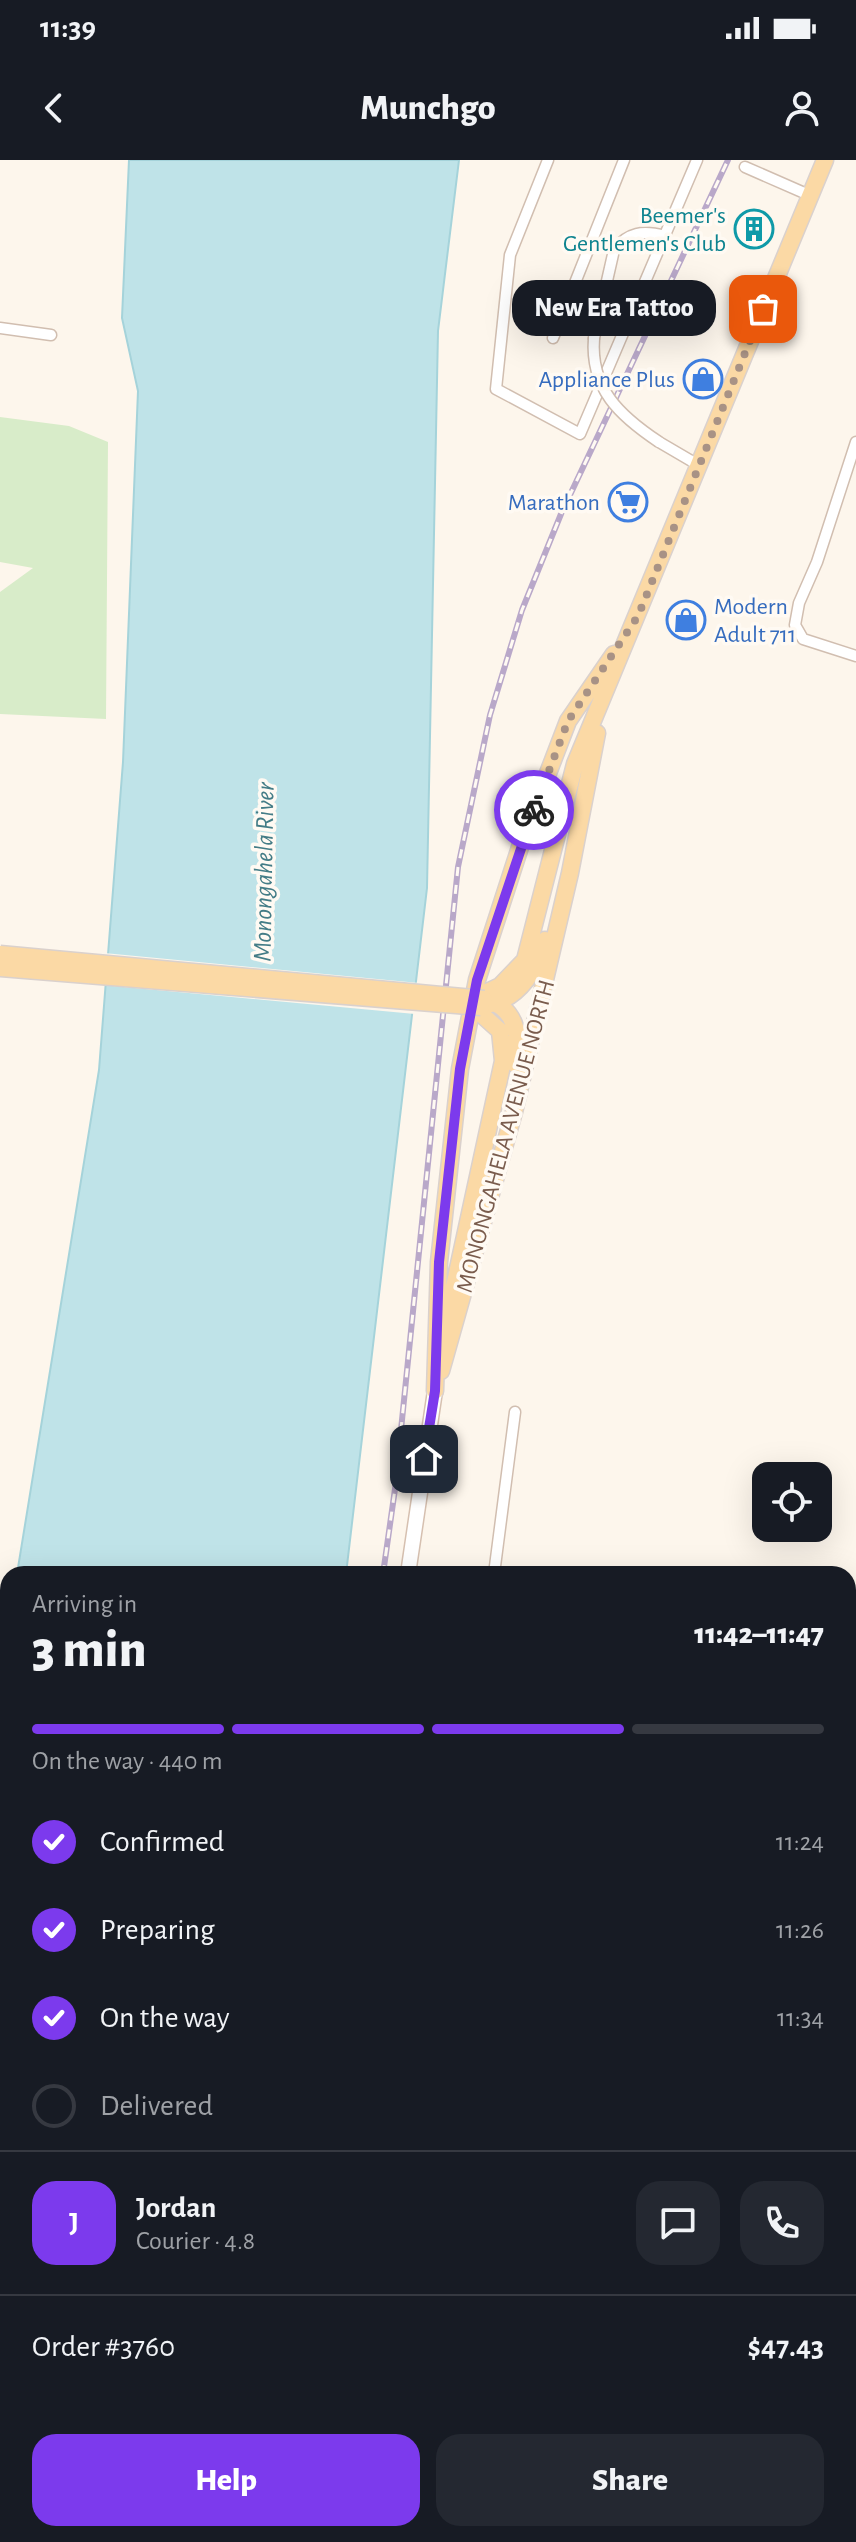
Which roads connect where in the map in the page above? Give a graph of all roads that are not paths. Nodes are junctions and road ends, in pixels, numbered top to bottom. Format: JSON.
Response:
{"nodes":[{"id":1,"x":548,"y":160,"type":"edge"},
{"id":2,"x":624,"y":160,"type":"edge"},
{"id":3,"x":697,"y":160,"type":"edge"},
{"id":4,"x":825,"y":160,"type":"edge"},
{"id":5,"x":745,"y":167,"type":"dead end"},
{"id":6,"x":809,"y":195,"type":"junction"},
{"id":7,"x":665,"y":236,"type":"junction"},
{"id":8,"x":0,"y":328,"type":"edge"},
{"id":9,"x":51,"y":335,"type":"dead end"},
{"id":10,"x":553,"y":338,"type":"dead end"},
{"id":11,"x":856,"y":442,"type":"edge"},
{"id":12,"x":853,"y":461,"type":"edge"},
{"id":13,"x":700,"y":466,"type":"junction"},
{"id":14,"x":638,"y":616,"type":"junction"},
{"id":15,"x":856,"y":656,"type":"edge"},
{"id":16,"x":608,"y":692,"type":"junction"},
{"id":17,"x":589,"y":768,"type":"junction"},
{"id":18,"x":0,"y":954,"type":"edge"},
{"id":19,"x":0,"y":968,"type":"edge"},
{"id":20,"x":460,"y":1001,"type":"junction"},
{"id":21,"x":486,"y":1003,"type":"junction"},
{"id":22,"x":467,"y":1284,"type":"junction"},
{"id":23,"x":435,"y":1391,"type":"junction"},
{"id":24,"x":515,"y":1412,"type":"dead end"},
{"id":25,"x":409,"y":1566,"type":"edge"},
{"id":26,"x":495,"y":1566,"type":"edge"}],
"edges":[{"from":1,"to":7,"type":"street"},
{"from":2,"to":10,"type":"street"},
{"from":3,"to":7,"type":"street"},
{"from":4,"to":6,"type":"main road"},
{"from":5,"to":6,"type":"street"},
{"from":6,"to":13,"type":"main road"},
{"from":7,"to":13,"type":"street","bridge":true},
{"from":8,"to":9,"type":"street"},
{"from":11,"to":12,"type":"street"},
{"from":12,"to":15,"type":"street"},
{"from":13,"to":14,"type":"main road"},
{"from":14,"to":16,"type":"main road"},
{"from":14,"to":23,"type":"main road","name":"MONONGAHELA AVENUE NORTH"},
{"from":16,"to":17,"type":"main road","name":"MONONGAHELA AVENUE NORTH"},
{"from":16,"to":21,"type":"main road"},
{"from":17,"to":21,"type":"main road"},
{"from":17,"to":22,"type":"main road","name":"MONONGAHELA AVENUE NORTH"},
{"from":18,"to":20,"type":"main road","bridge":true},
{"from":19,"to":20,"type":"main road","bridge":true},
{"from":20,"to":21,"type":"main road","bridge":true},
{"from":21,"to":22,"type":"main road"},
{"from":21,"to":23,"type":"main road"},
{"from":22,"to":23,"type":"main road","name":"MONONGAHELA AVENUE NORTH"},
{"from":23,"to":25,"type":"main road"},
{"from":24,"to":26,"type":"street"}]}
